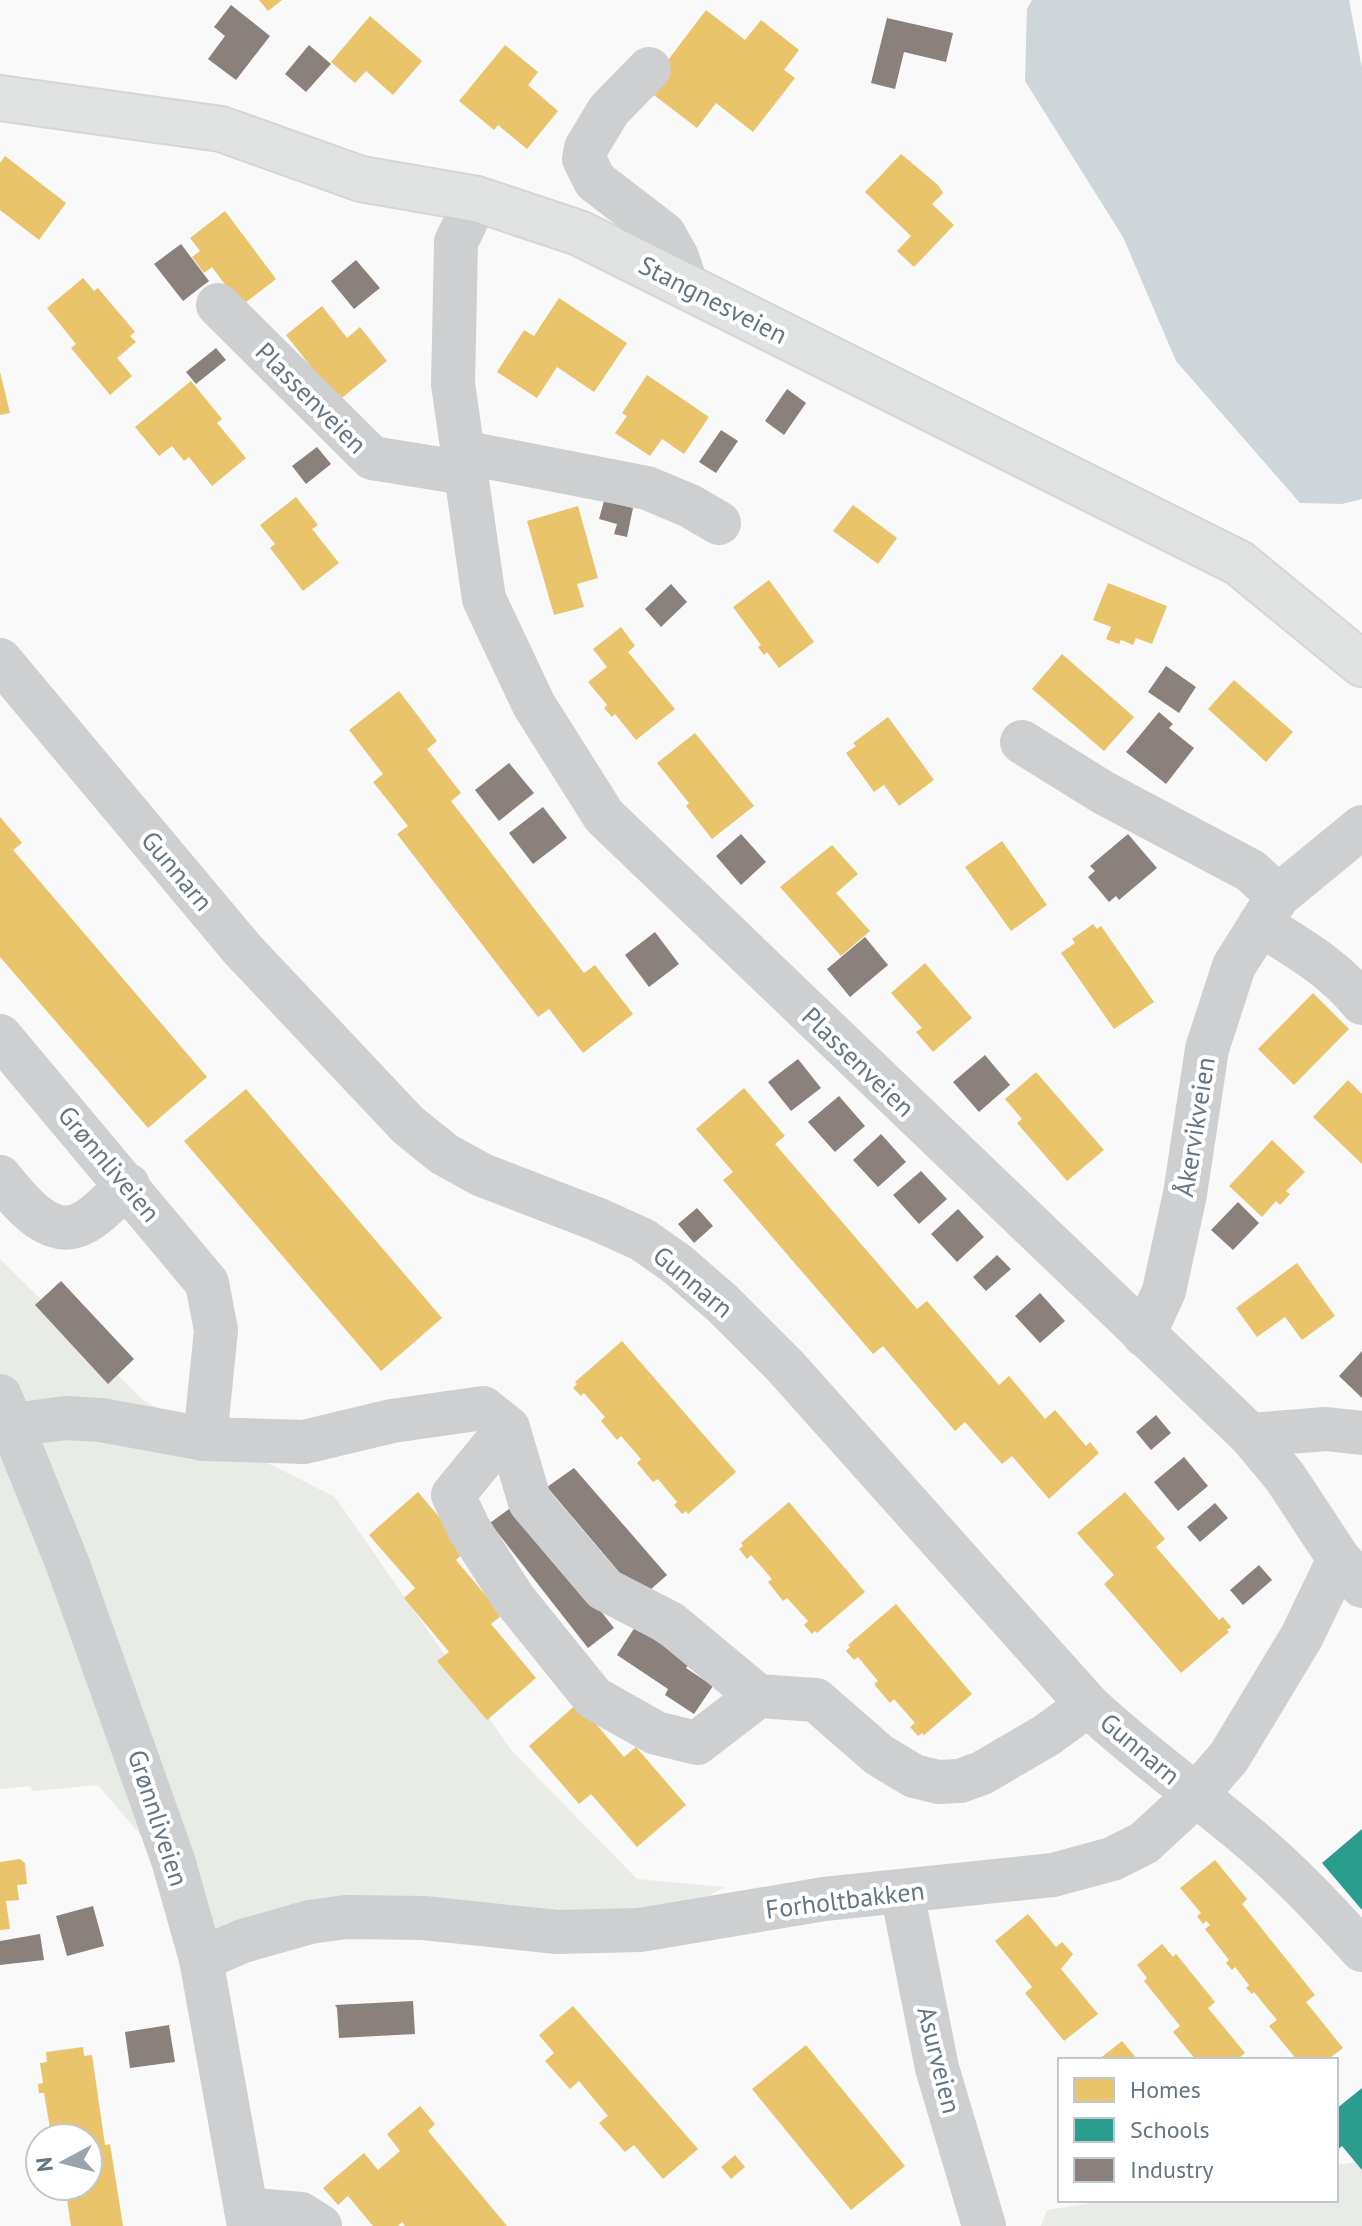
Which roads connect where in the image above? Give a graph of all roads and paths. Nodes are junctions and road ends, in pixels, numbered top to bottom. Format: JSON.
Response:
{"nodes":[{"id":1,"x":649,"y":69,"type":"dead end"},
{"id":2,"x":0,"y":98,"type":"edge"},
{"id":3,"x":477,"y":199,"type":"junction"},
{"id":4,"x":687,"y":287,"type":"junction"},
{"id":5,"x":218,"y":305,"type":"dead end"},
{"id":6,"x":464,"y":462,"type":"junction"},
{"id":7,"x":719,"y":523,"type":"dead end"},
{"id":8,"x":0,"y":660,"type":"edge"},
{"id":9,"x":1362,"y":664,"type":"edge"},
{"id":10,"x":1022,"y":742,"type":"dead end"},
{"id":11,"x":1362,"y":827,"type":"edge"},
{"id":12,"x":1269,"y":910,"type":"junction"},
{"id":13,"x":1362,"y":1003,"type":"edge"},
{"id":14,"x":0,"y":1036,"type":"edge"},
{"id":15,"x":0,"y":1177,"type":"edge"},
{"id":16,"x":128,"y":1185,"type":"junction"},
{"id":17,"x":1144,"y":1335,"type":"junction"},
{"id":18,"x":7,"y":1411,"type":"edge"},
{"id":19,"x":508,"y":1428,"type":"junction"},
{"id":20,"x":1362,"y":1433,"type":"edge"},
{"id":21,"x":1250,"y":1435,"type":"junction"},
{"id":22,"x":205,"y":1439,"type":"junction"},
{"id":23,"x":1350,"y":1572,"type":"edge"},
{"id":24,"x":758,"y":1696,"type":"junction"},
{"id":25,"x":1088,"y":1705,"type":"junction"},
{"id":26,"x":1196,"y":1795,"type":"junction"},
{"id":27,"x":902,"y":1892,"type":"junction"},
{"id":28,"x":1362,"y":1950,"type":"edge"},
{"id":29,"x":201,"y":1959,"type":"junction"},
{"id":30,"x":247,"y":2218,"type":"edge"},
{"id":31,"x":320,"y":2226,"type":"edge"},
{"id":32,"x":984,"y":2226,"type":"edge"}],
"edges":[{"from":1,"to":4,"type":"street"},
{"from":2,"to":3,"type":"main road","name":"Stangnesveien"},
{"from":3,"to":4,"type":"main road","name":"Stangnesveien"},
{"from":3,"to":6,"type":"street","name":"Plassenveien"},
{"from":4,"to":9,"type":"main road","name":"Stangnesveien"},
{"from":5,"to":6,"type":"street","name":"Plassenveien"},
{"from":6,"to":7,"type":"street"},
{"from":6,"to":17,"type":"street","name":"Plassenveien"},
{"from":8,"to":25,"type":"street","name":"Gunnarn"},
{"from":10,"to":12,"type":"street"},
{"from":11,"to":12,"type":"street","name":"Åkervikveien"},
{"from":12,"to":13,"type":"street"},
{"from":12,"to":17,"type":"street","name":"Åkervikveien"},
{"from":14,"to":16,"type":"street","name":"Grønnliveien"},
{"from":15,"to":16,"type":"street"},
{"from":16,"to":22,"type":"street","name":"Grønnliveien"},
{"from":17,"to":21,"type":"street","name":"Plassenveien"},
{"from":18,"to":22,"type":"street","name":"Grønnliveien"},
{"from":18,"to":29,"type":"street","name":"Grønnliveien"},
{"from":19,"to":22,"type":"street","name":"Grønnliveien"},
{"from":19,"to":24,"type":"street"},
{"from":19,"to":24,"type":"street"},
{"from":20,"to":21,"type":"street"},
{"from":21,"to":23,"type":"street","name":"Plassenveien"},
{"from":23,"to":26,"type":"street","name":"Forholtbakken"},
{"from":24,"to":25,"type":"street"},
{"from":25,"to":26,"type":"street","name":"Gunnarn"},
{"from":26,"to":27,"type":"street","name":"Forholtbakken"},
{"from":26,"to":28,"type":"street","name":"Gunnarn"},
{"from":27,"to":29,"type":"street","name":"Forholtbakken"},
{"from":27,"to":32,"type":"street","name":"Asurveien"},
{"from":29,"to":30,"type":"street","name":"Grønnliveien"},
{"from":30,"to":31,"type":"street"}]}
